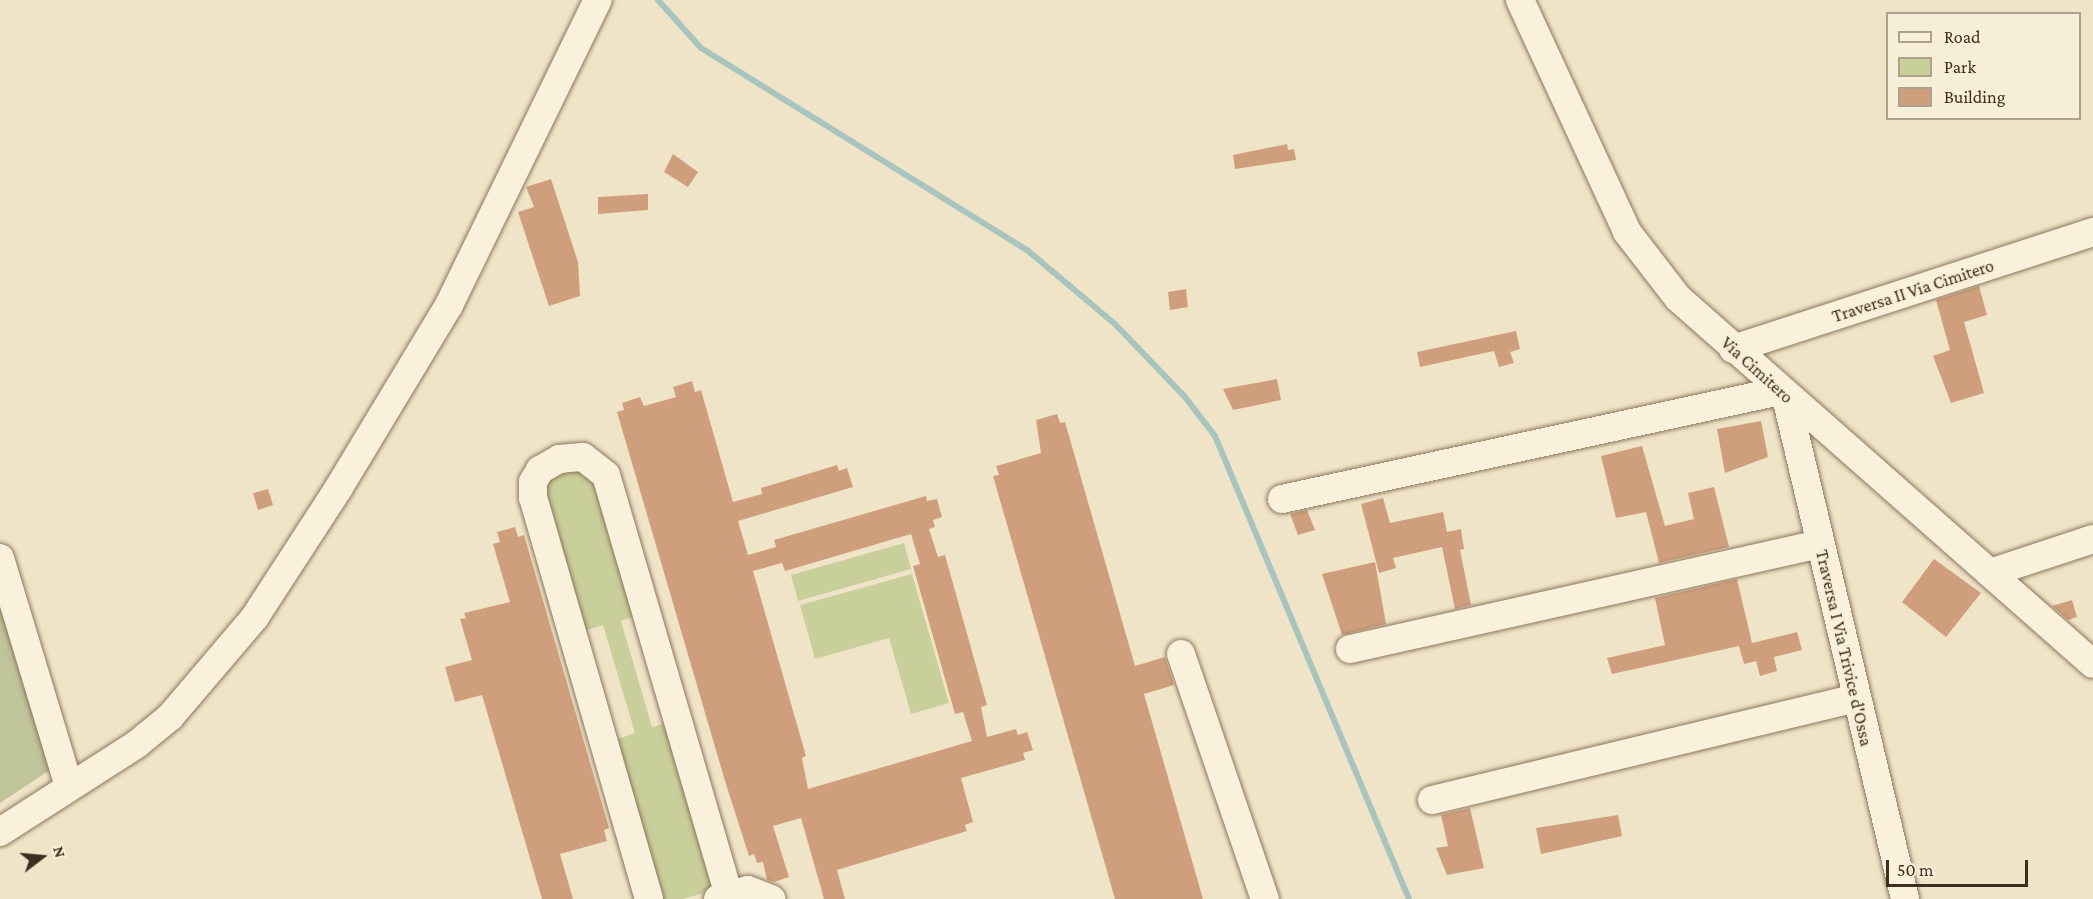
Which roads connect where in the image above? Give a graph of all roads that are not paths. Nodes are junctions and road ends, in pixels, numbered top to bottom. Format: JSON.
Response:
{"nodes":[{"id":1,"x":598,"y":0,"type":"edge"},
{"id":2,"x":1520,"y":0,"type":"edge"},
{"id":3,"x":2093,"y":232,"type":"edge"},
{"id":4,"x":1733,"y":349,"type":"junction"},
{"id":5,"x":1783,"y":394,"type":"junction"},
{"id":6,"x":1282,"y":499,"type":"dead end"},
{"id":7,"x":2093,"y":539,"type":"edge"},
{"id":8,"x":1819,"y":544,"type":"junction"},
{"id":9,"x":0,"y":558,"type":"edge"},
{"id":10,"x":1990,"y":573,"type":"junction"},
{"id":11,"x":1350,"y":649,"type":"dead end"},
{"id":12,"x":1181,"y":654,"type":"dead end"},
{"id":13,"x":2093,"y":664,"type":"edge"},
{"id":14,"x":1856,"y":698,"type":"junction"},
{"id":15,"x":69,"y":787,"type":"junction"},
{"id":16,"x":1432,"y":800,"type":"dead end"},
{"id":17,"x":0,"y":832,"type":"edge"},
{"id":18,"x":723,"y":897,"type":"edge"},
{"id":19,"x":649,"y":899,"type":"edge"},
{"id":20,"x":771,"y":899,"type":"edge"},
{"id":21,"x":1265,"y":899,"type":"edge"},
{"id":22,"x":1905,"y":899,"type":"edge"}],
"edges":[{"from":1,"to":15,"type":"street"},
{"from":2,"to":4,"type":"street","name":"Via Cimitero"},
{"from":3,"to":4,"type":"street","name":"Traversa II Via Cimitero"},
{"from":4,"to":5,"type":"street","name":"Via Cimitero"},
{"from":5,"to":6,"type":"street"},
{"from":5,"to":8,"type":"street","name":"Traversa I Via Trivice d'Ossa"},
{"from":5,"to":10,"type":"street","name":"Via Cimitero"},
{"from":7,"to":10,"type":"street"},
{"from":8,"to":11,"type":"street"},
{"from":8,"to":14,"type":"street","name":"Traversa I Via Trivice d'Ossa"},
{"from":9,"to":15,"type":"street"},
{"from":10,"to":13,"type":"street","name":"Via Cimitero"},
{"from":12,"to":21,"type":"street"},
{"from":14,"to":16,"type":"street"},
{"from":14,"to":22,"type":"street","name":"Traversa I Via Trivice d'Ossa"},
{"from":15,"to":17,"type":"street"},
{"from":18,"to":19,"type":"street"},
{"from":18,"to":20,"type":"street"}]}
